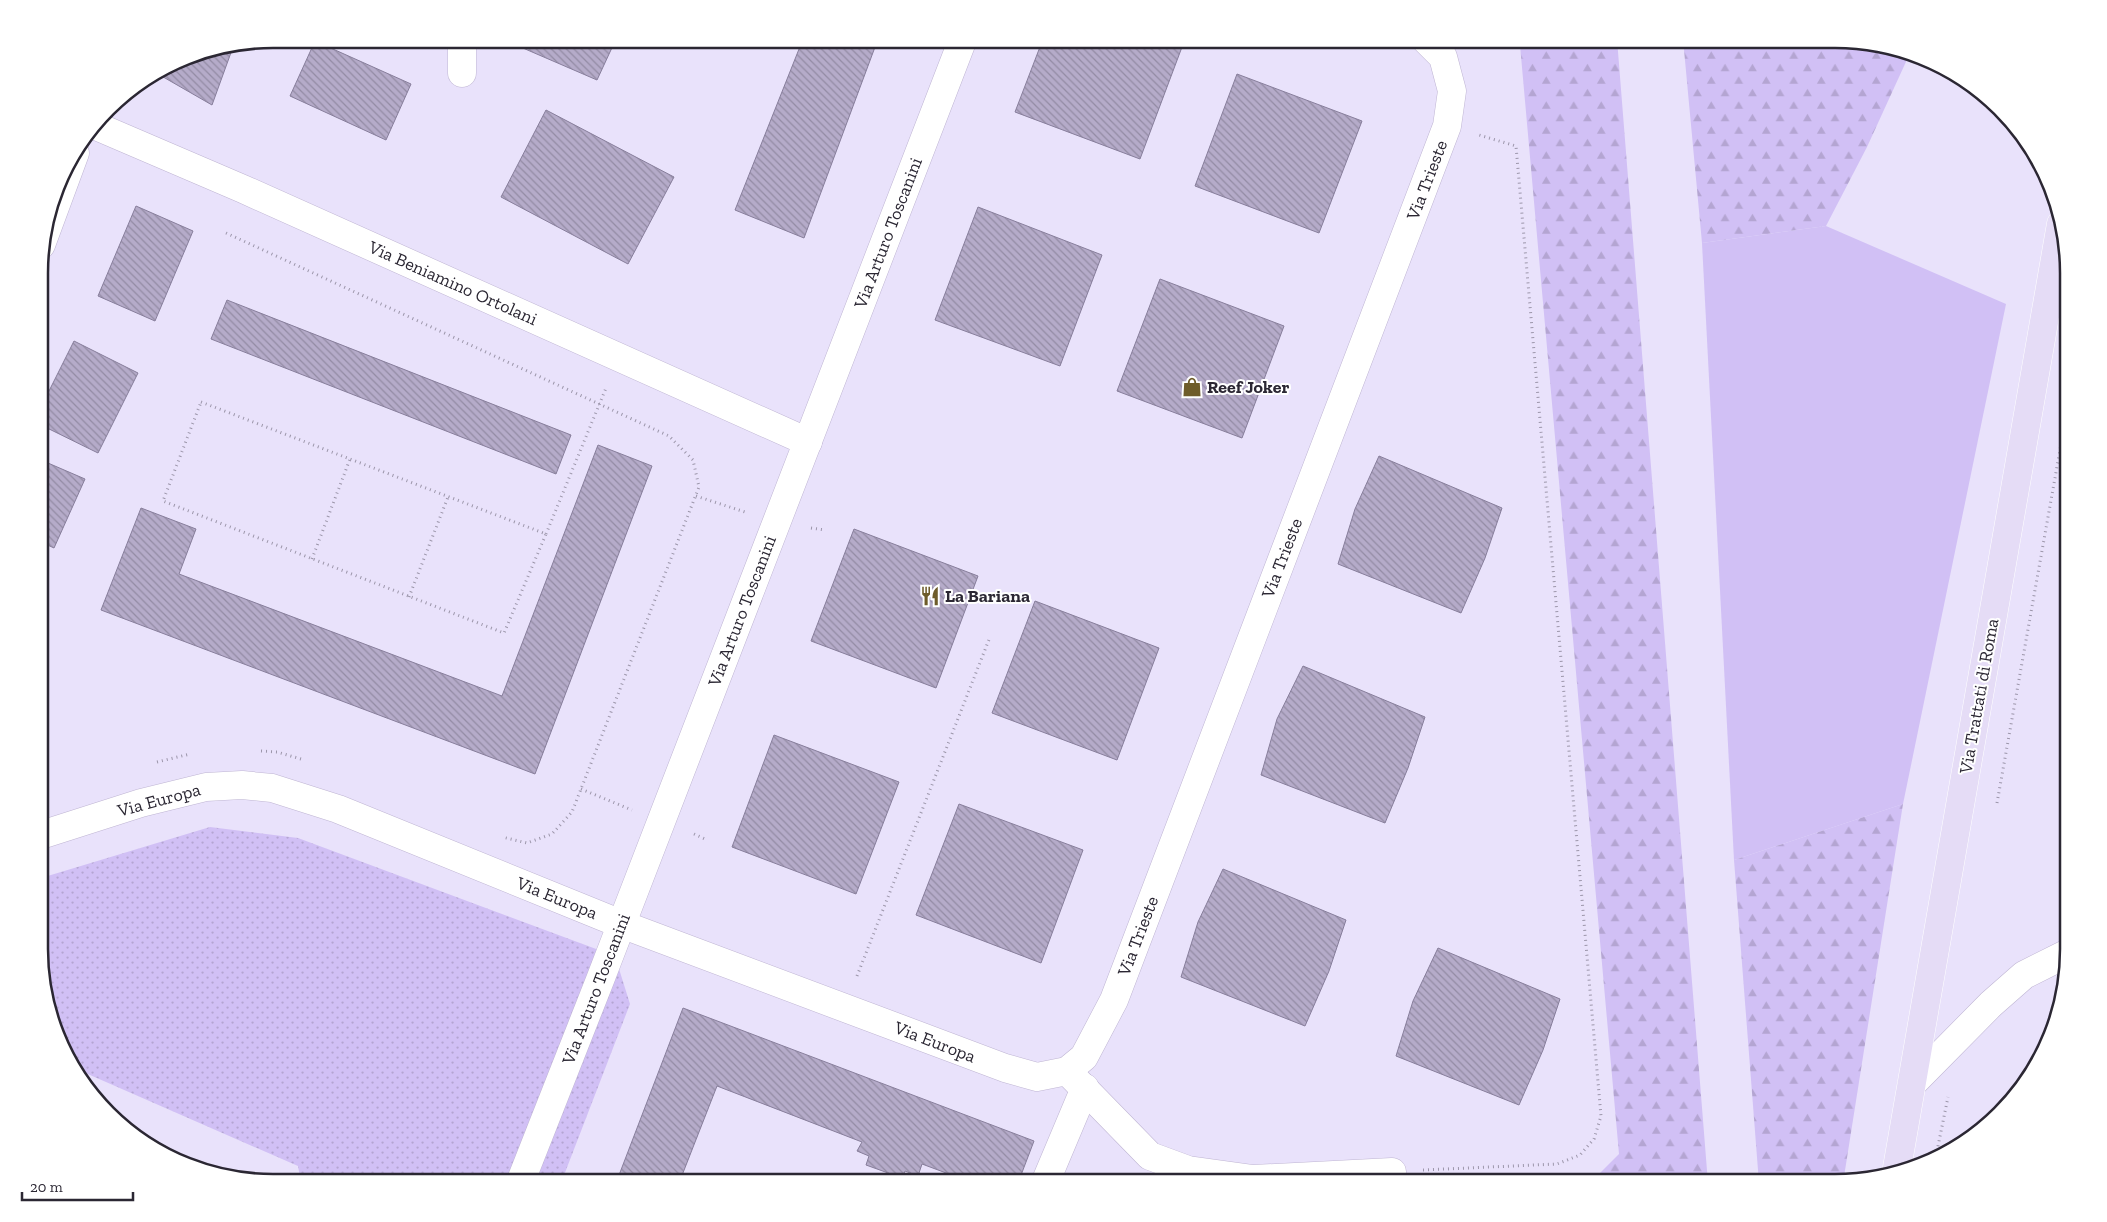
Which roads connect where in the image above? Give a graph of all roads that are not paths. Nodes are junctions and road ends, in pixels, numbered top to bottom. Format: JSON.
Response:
{"nodes":[{"id":1,"x":462,"y":48,"type":"edge"},
{"id":2,"x":960,"y":48,"type":"edge"},
{"id":3,"x":1434,"y":48,"type":"edge"},
{"id":4,"x":462,"y":73,"type":"dead end"},
{"id":5,"x":100,"y":128,"type":"edge"},
{"id":6,"x":2058,"y":242,"type":"edge"},
{"id":7,"x":808,"y":442,"type":"junction"},
{"id":8,"x":48,"y":833,"type":"edge"},
{"id":9,"x":622,"y":924,"type":"junction"},
{"id":10,"x":2059,"y":957,"type":"edge"},
{"id":11,"x":1076,"y":1080,"type":"junction"},
{"id":12,"x":1912,"y":1084,"type":"junction"},
{"id":13,"x":1897,"y":1166,"type":"edge"},
{"id":14,"x":1392,"y":1172,"type":"road end"},
{"id":15,"x":524,"y":1174,"type":"edge"},
{"id":16,"x":1048,"y":1174,"type":"edge"},
{"id":17,"x":1217,"y":1174,"type":"edge"},
{"id":18,"x":1352,"y":1174,"type":"edge"}],
"edges":[{"from":1,"to":4,"type":"street"},
{"from":2,"to":7,"type":"street","name":"Via Arturo Toscanini"},
{"from":3,"to":11,"type":"street","name":"Via Trieste"},
{"from":5,"to":7,"type":"street","name":"Via Beniamino Ortolani"},
{"from":6,"to":12,"type":"main road","name":"Via Trattati di Roma"},
{"from":7,"to":9,"type":"street","name":"Via Arturo Toscanini"},
{"from":8,"to":9,"type":"street","name":"Via Europa"},
{"from":9,"to":11,"type":"street","name":"Via Europa"},
{"from":9,"to":15,"type":"street","name":"Via Arturo Toscanini"},
{"from":10,"to":12,"type":"street"},
{"from":11,"to":16,"type":"street"},
{"from":11,"to":17,"type":"street"},
{"from":12,"to":13,"type":"main road","name":"Via Trattati di Roma"},
{"from":14,"to":18,"type":"street"}]}
